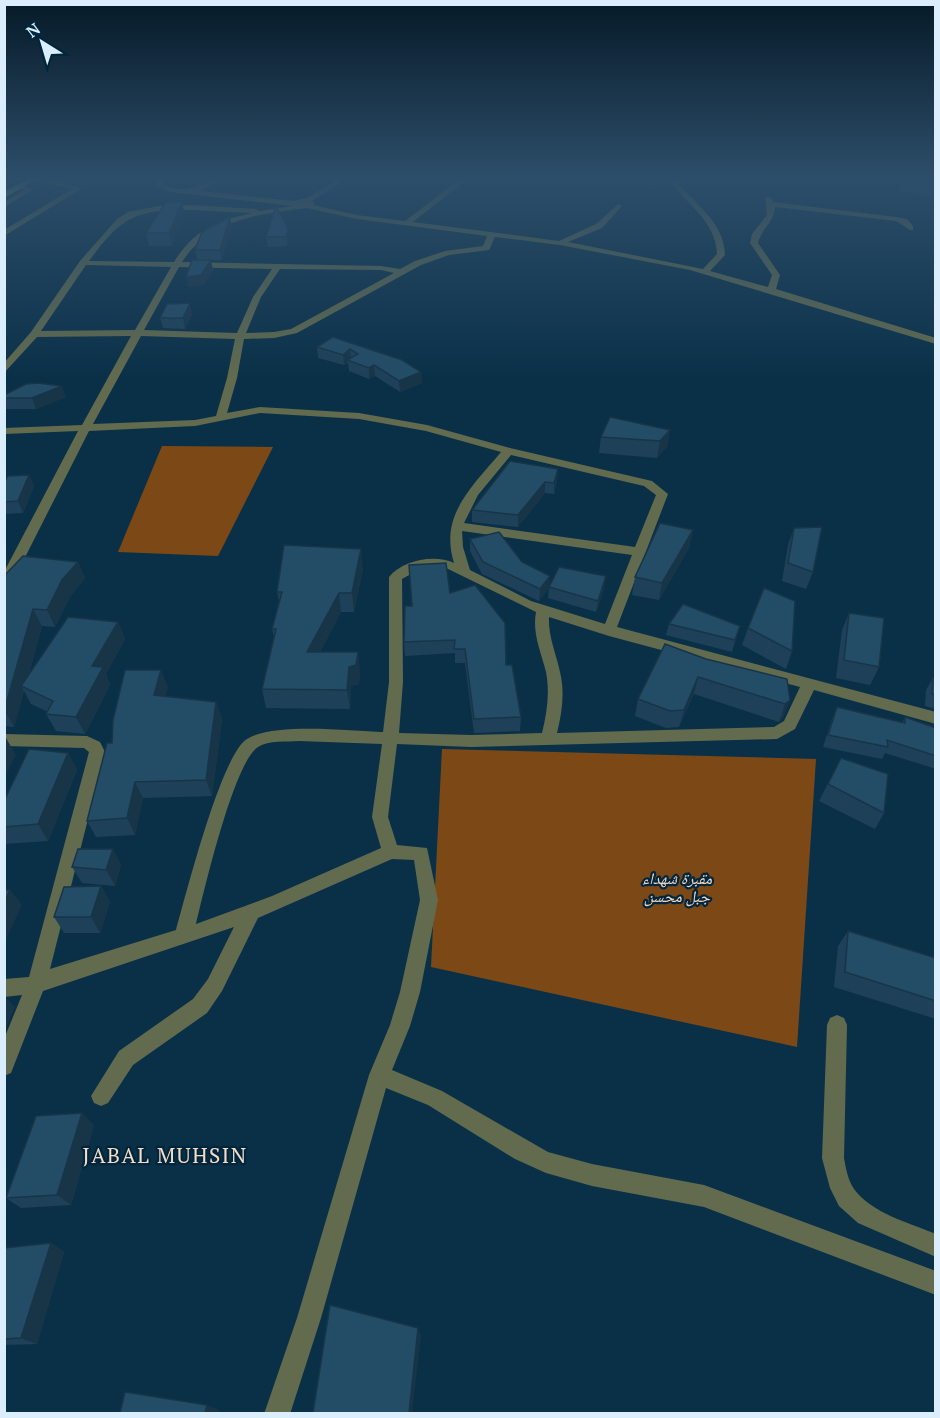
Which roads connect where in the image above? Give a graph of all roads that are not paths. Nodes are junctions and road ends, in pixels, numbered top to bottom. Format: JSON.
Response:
{"nodes":[{"id":1,"x":97,"y":246,"type":"edge"},
{"id":2,"x":189,"y":246,"type":"edge"},
{"id":3,"x":488,"y":246,"type":"edge"},
{"id":4,"x":576,"y":246,"type":"edge"},
{"id":5,"x":719,"y":246,"type":"edge"},
{"id":6,"x":756,"y":246,"type":"edge"},
{"id":7,"x":83,"y":263,"type":"junction"},
{"id":8,"x":177,"y":266,"type":"junction"},
{"id":9,"x":277,"y":267,"type":"junction"},
{"id":10,"x":401,"y":272,"type":"junction"},
{"id":11,"x":704,"y":272,"type":"junction"},
{"id":12,"x":771,"y":290,"type":"junction"},
{"id":13,"x":138,"y":333,"type":"junction"},
{"id":14,"x":33,"y":334,"type":"junction"},
{"id":15,"x":240,"y":336,"type":"junction"},
{"id":16,"x":936,"y":341,"type":"edge"},
{"id":17,"x":4,"y":370,"type":"edge"},
{"id":18,"x":220,"y":419,"type":"junction"},
{"id":19,"x":86,"y":429,"type":"junction"},
{"id":20,"x":4,"y":431,"type":"edge"},
{"id":21,"x":508,"y":451,"type":"junction"},
{"id":22,"x":456,"y":526,"type":"junction"},
{"id":23,"x":640,"y":552,"type":"junction"},
{"id":24,"x":16,"y":563,"type":"edge"},
{"id":25,"x":464,"y":572,"type":"junction"},
{"id":26,"x":4,"y":585,"type":"edge"},
{"id":27,"x":543,"y":610,"type":"junction"},
{"id":28,"x":609,"y":631,"type":"junction"},
{"id":29,"x":809,"y":684,"type":"junction"},
{"id":30,"x":936,"y":718,"type":"edge"},
{"id":31,"x":390,"y":739,"type":"junction"},
{"id":32,"x":548,"y":739,"type":"junction"},
{"id":33,"x":4,"y":740,"type":"edge"},
{"id":34,"x":391,"y":852,"type":"junction"},
{"id":35,"x":251,"y":913,"type":"junction"},
{"id":36,"x":183,"y":937,"type":"junction"},
{"id":37,"x":36,"y":985,"type":"junction"},
{"id":38,"x":4,"y":988,"type":"edge"},
{"id":39,"x":837,"y":1024,"type":"dead end"},
{"id":40,"x":4,"y":1066,"type":"edge"},
{"id":41,"x":379,"y":1075,"type":"junction"},
{"id":42,"x":101,"y":1096,"type":"dead end"},
{"id":43,"x":936,"y":1246,"type":"edge"},
{"id":44,"x":936,"y":1283,"type":"edge"},
{"id":45,"x":277,"y":1413,"type":"edge"}],
"edges":[{"from":1,"to":7,"type":"street"},
{"from":2,"to":8,"type":"street"},
{"from":3,"to":10,"type":"street"},
{"from":4,"to":11,"type":"street"},
{"from":5,"to":11,"type":"street"},
{"from":6,"to":12,"type":"street"},
{"from":7,"to":8,"type":"street"},
{"from":7,"to":14,"type":"street"},
{"from":8,"to":9,"type":"street"},
{"from":8,"to":13,"type":"street"},
{"from":9,"to":10,"type":"street"},
{"from":9,"to":15,"type":"street"},
{"from":10,"to":15,"type":"street"},
{"from":11,"to":12,"type":"street"},
{"from":12,"to":16,"type":"street"},
{"from":13,"to":14,"type":"street"},
{"from":13,"to":15,"type":"street"},
{"from":13,"to":19,"type":"street"},
{"from":14,"to":17,"type":"street"},
{"from":15,"to":18,"type":"street"},
{"from":18,"to":19,"type":"street"},
{"from":18,"to":21,"type":"street"},
{"from":19,"to":20,"type":"street"},
{"from":19,"to":24,"type":"street"},
{"from":21,"to":22,"type":"street"},
{"from":21,"to":23,"type":"street"},
{"from":22,"to":23,"type":"street"},
{"from":22,"to":25,"type":"street"},
{"from":23,"to":28,"type":"street"},
{"from":24,"to":26,"type":"street"},
{"from":25,"to":27,"type":"street"},
{"from":25,"to":31,"type":"street"},
{"from":27,"to":28,"type":"street"},
{"from":27,"to":32,"type":"street"},
{"from":28,"to":29,"type":"street"},
{"from":29,"to":30,"type":"street"},
{"from":29,"to":32,"type":"street"},
{"from":31,"to":32,"type":"street"},
{"from":31,"to":34,"type":"street"},
{"from":31,"to":36,"type":"street"},
{"from":33,"to":37,"type":"street"},
{"from":34,"to":35,"type":"street"},
{"from":34,"to":41,"type":"street"},
{"from":35,"to":36,"type":"street"},
{"from":35,"to":42,"type":"street"},
{"from":36,"to":37,"type":"street"},
{"from":37,"to":38,"type":"street"},
{"from":37,"to":40,"type":"street"},
{"from":39,"to":43,"type":"street"},
{"from":41,"to":44,"type":"street"},
{"from":41,"to":45,"type":"street"}]}
